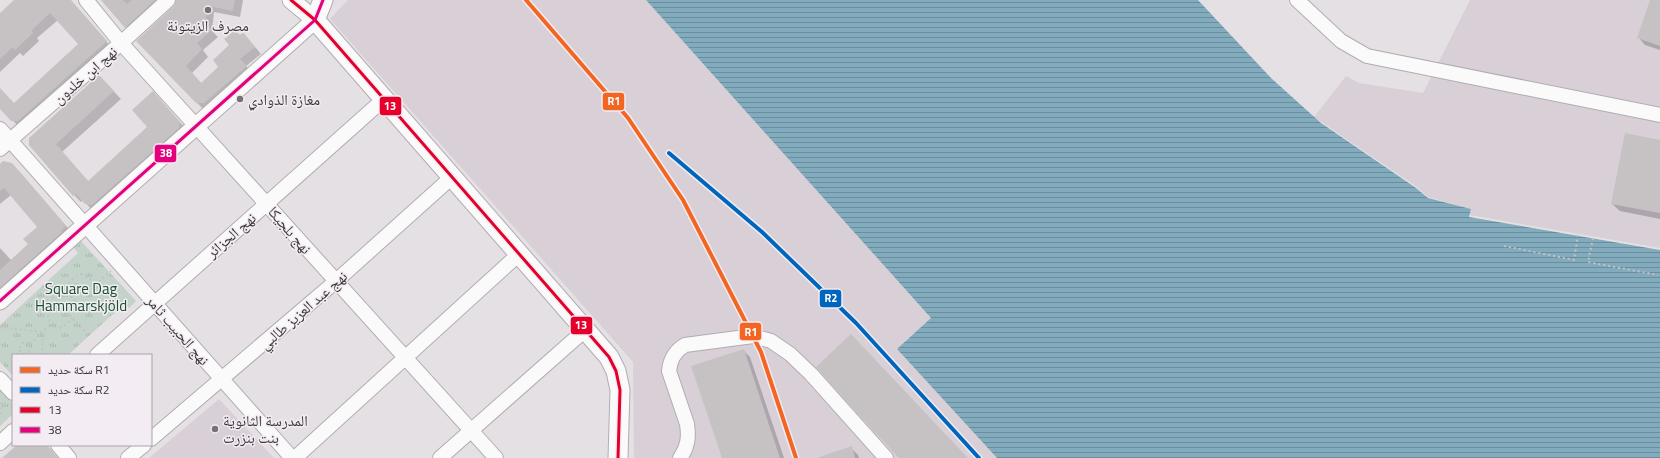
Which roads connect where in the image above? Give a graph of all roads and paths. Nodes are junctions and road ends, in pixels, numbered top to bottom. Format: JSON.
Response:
{"nodes":[{"id":1,"x":86,"y":0,"type":"edge"},
{"id":2,"x":168,"y":0,"type":"edge"},
{"id":3,"x":292,"y":0,"type":"edge"},
{"id":4,"x":323,"y":0,"type":"edge"},
{"id":5,"x":1298,"y":0,"type":"edge"},
{"id":6,"x":315,"y":20,"type":"junction"},
{"id":7,"x":121,"y":43,"type":"junction"},
{"id":8,"x":384,"y":99,"type":"junction"},
{"id":9,"x":1660,"y":115,"type":"edge"},
{"id":10,"x":196,"y":126,"type":"junction"},
{"id":11,"x":0,"y":129,"type":"edge"},
{"id":12,"x":11,"y":140,"type":"junction"},
{"id":13,"x":0,"y":149,"type":"edge"},
{"id":14,"x":452,"y":178,"type":"junction"},
{"id":15,"x":267,"y":204,"type":"junction"},
{"id":16,"x":85,"y":226,"type":"junction"},
{"id":17,"x":1578,"y":235,"type":"dead end"},
{"id":18,"x":1593,"y":238,"type":"dead end"},
{"id":19,"x":1504,"y":246,"type":"dead end"},
{"id":20,"x":519,"y":254,"type":"junction"},
{"id":21,"x":119,"y":264,"type":"junction"},
{"id":22,"x":1658,"y":275,"type":"dead end"},
{"id":23,"x":335,"y":282,"type":"junction"},
{"id":24,"x":95,"y":285,"type":"junction"},
{"id":25,"x":42,"y":286,"type":"dead end"},
{"id":26,"x":0,"y":301,"type":"edge"},
{"id":27,"x":76,"y":302,"type":"junction"},
{"id":28,"x":155,"y":303,"type":"junction"},
{"id":29,"x":59,"y":304,"type":"junction"},
{"id":30,"x":66,"y":311,"type":"junction"},
{"id":31,"x":72,"y":318,"type":"junction"},
{"id":32,"x":50,"y":325,"type":"junction"},
{"id":33,"x":0,"y":327,"type":"edge"},
{"id":34,"x":584,"y":330,"type":"junction"},
{"id":35,"x":43,"y":332,"type":"junction"},
{"id":36,"x":89,"y":336,"type":"dead end"},
{"id":37,"x":30,"y":344,"type":"junction"},
{"id":38,"x":42,"y":354,"type":"edge"},
{"id":39,"x":98,"y":354,"type":"edge"},
{"id":40,"x":404,"y":357,"type":"junction"},
{"id":41,"x":0,"y":379,"type":"edge"},
{"id":42,"x":221,"y":380,"type":"junction"},
{"id":43,"x":12,"y":392,"type":"edge"},
{"id":44,"x":0,"y":398,"type":"edge"},
{"id":45,"x":0,"y":414,"type":"edge"},
{"id":46,"x":471,"y":430,"type":"junction"},
{"id":47,"x":12,"y":432,"type":"edge"},
{"id":48,"x":152,"y":438,"type":"edge"},
{"id":49,"x":0,"y":443,"type":"edge"},
{"id":50,"x":59,"y":446,"type":"edge"},
{"id":51,"x":143,"y":446,"type":"edge"},
{"id":52,"x":69,"y":458,"type":"edge"},
{"id":53,"x":128,"y":458,"type":"edge"},
{"id":54,"x":292,"y":458,"type":"edge"},
{"id":55,"x":295,"y":458,"type":"edge"},
{"id":56,"x":440,"y":458,"type":"edge"},
{"id":57,"x":496,"y":458,"type":"edge"},
{"id":58,"x":618,"y":458,"type":"edge"},
{"id":59,"x":680,"y":458,"type":"edge"},
{"id":60,"x":886,"y":458,"type":"edge"}],
"edges":[{"from":1,"to":7,"type":"street","name":"نهج بلجيكا"},
{"from":2,"to":7,"type":"street","name":"نهج ابن خلدون"},
{"from":3,"to":6,"type":"street"},
{"from":4,"to":6,"type":"main road"},
{"from":5,"to":9,"type":"street"},
{"from":6,"to":8,"type":"main road"},
{"from":6,"to":10,"type":"street"},
{"from":7,"to":10,"type":"street","name":"نهج بلجيكا"},
{"from":7,"to":12,"type":"street","name":"نهج ابن خلدون"},
{"from":8,"to":14,"type":"main road"},
{"from":8,"to":15,"type":"street","name":"نهج الجزائر"},
{"from":10,"to":15,"type":"street","name":"نهج بلجيكا"},
{"from":10,"to":16,"type":"street"},
{"from":11,"to":12,"type":"street","name":"نهج الحبيب ثامر"},
{"from":12,"to":13,"type":"street","name":"نهج ابن خلدون"},
{"from":12,"to":16,"type":"street","name":"نهج الحبيب ثامر"},
{"from":14,"to":20,"type":"main road"},
{"from":14,"to":23,"type":"street","name":"نهج عبد العزيز طالبي"},
{"from":15,"to":23,"type":"street","name":"نهج بلجيكا"},
{"from":15,"to":28,"type":"street","name":"نهج الجزائر"},
{"from":16,"to":21,"type":"street","name":"نهج الحبيب ثامر"},
{"from":16,"to":26,"type":"street"},
{"from":17,"to":19,"type":"path"},
{"from":18,"to":22,"type":"path"},
{"from":20,"to":34,"type":"main road"},
{"from":20,"to":40,"type":"street"},
{"from":21,"to":24,"type":"path"},
{"from":21,"to":28,"type":"street","name":"نهج الحبيب ثامر"},
{"from":23,"to":40,"type":"street","name":"نهج بلجيكا"},
{"from":23,"to":42,"type":"street","name":"نهج عبد العزيز طالبي"},
{"from":24,"to":27,"type":"path"},
{"from":24,"to":27,"type":"path"},
{"from":25,"to":29,"type":"path"},
{"from":27,"to":30,"type":"path"},
{"from":28,"to":39,"type":"street","name":"نهج الجزائر"},
{"from":28,"to":42,"type":"street","name":"نهج الحبيب ثامر"},
{"from":29,"to":30,"type":"path"},
{"from":29,"to":32,"type":"path"},
{"from":30,"to":31,"type":"path"},
{"from":31,"to":32,"type":"path"},
{"from":31,"to":36,"type":"path"},
{"from":32,"to":35,"type":"path"},
{"from":33,"to":35,"type":"path"},
{"from":34,"to":46,"type":"street"},
{"from":34,"to":58,"type":"main road"},
{"from":35,"to":37,"type":"path"},
{"from":35,"to":38,"type":"path"},
{"from":37,"to":37,"type":"path"},
{"from":40,"to":46,"type":"street","name":"نهج بلجيكا"},
{"from":40,"to":55,"type":"street"},
{"from":41,"to":43,"type":"street"},
{"from":42,"to":48,"type":"street","name":"نهج عبد العزيز طالبي"},
{"from":42,"to":54,"type":"street","name":"نهج الحبيب ثامر"},
{"from":44,"to":45,"type":"path"},
{"from":46,"to":56,"type":"street"},
{"from":46,"to":57,"type":"street","name":"نهج بلجيكا"},
{"from":47,"to":49,"type":"street"},
{"from":50,"to":52,"type":"street"},
{"from":51,"to":53,"type":"street"},
{"from":59,"to":60,"type":"street"}]}
